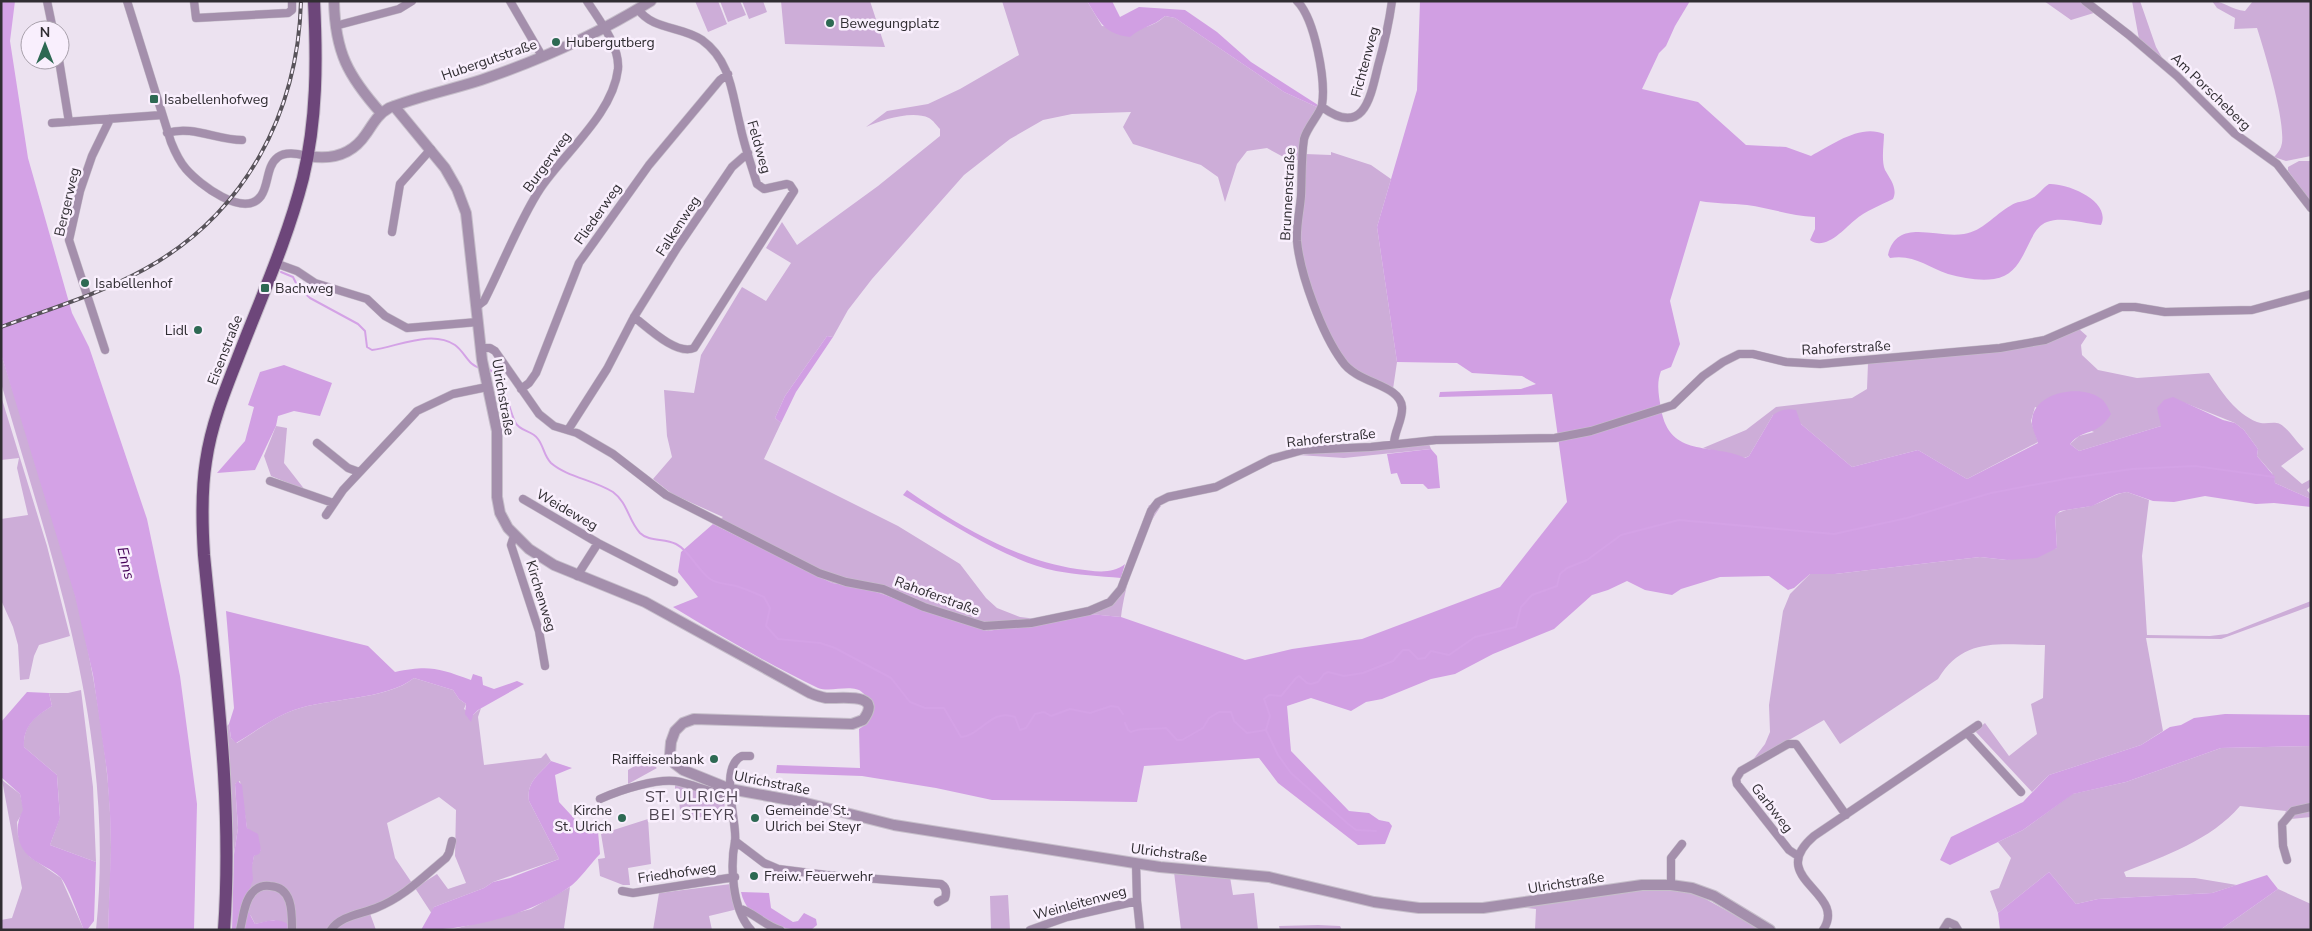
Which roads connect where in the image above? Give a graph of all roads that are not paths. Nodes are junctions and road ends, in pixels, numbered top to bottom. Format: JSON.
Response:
{"nodes":[{"id":1,"x":47,"y":1,"type":"edge"},
{"id":2,"x":127,"y":1,"type":"edge"},
{"id":3,"x":194,"y":1,"type":"edge"},
{"id":4,"x":292,"y":1,"type":"edge"},
{"id":5,"x":314,"y":1,"type":"edge"},
{"id":6,"x":334,"y":1,"type":"edge"},
{"id":7,"x":412,"y":1,"type":"edge"},
{"id":8,"x":510,"y":1,"type":"edge"},
{"id":9,"x":587,"y":1,"type":"edge"},
{"id":10,"x":651,"y":1,"type":"edge"},
{"id":11,"x":1297,"y":1,"type":"edge"},
{"id":12,"x":1392,"y":1,"type":"edge"},
{"id":13,"x":2085,"y":1,"type":"edge"},
{"id":14,"x":638,"y":9,"type":"junction"},
{"id":15,"x":51,"y":20,"type":"edge"},
{"id":16,"x":335,"y":26,"type":"junction"},
{"id":17,"x":604,"y":29,"type":"junction"},
{"id":18,"x":542,"y":56,"type":"junction"},
{"id":19,"x":60,"y":70,"type":"edge"},
{"id":20,"x":728,"y":74,"type":"junction"},
{"id":21,"x":394,"y":106,"type":"junction"},
{"id":22,"x":1322,"y":107,"type":"junction"},
{"id":23,"x":381,"y":113,"type":"junction"},
{"id":24,"x":162,"y":115,"type":"junction"},
{"id":25,"x":110,"y":119,"type":"junction"},
{"id":26,"x":70,"y":122,"type":"junction"},
{"id":27,"x":52,"y":123,"type":"dead end"},
{"id":28,"x":167,"y":133,"type":"junction"},
{"id":29,"x":242,"y":140,"type":"dead end"},
{"id":30,"x":431,"y":149,"type":"junction"},
{"id":31,"x":748,"y":153,"type":"junction"},
{"id":32,"x":308,"y":156,"type":"junction"},
{"id":33,"x":2311,"y":208,"type":"edge"},
{"id":34,"x":392,"y":232,"type":"dead end"},
{"id":35,"x":275,"y":263,"type":"junction"},
{"id":36,"x":2311,"y":294,"type":"edge"},
{"id":37,"x":476,"y":307,"type":"junction"},
{"id":38,"x":634,"y":316,"type":"junction"},
{"id":39,"x":478,"y":322,"type":"junction"},
{"id":40,"x":481,"y":348,"type":"junction"},
{"id":41,"x":105,"y":350,"type":"dead end"},
{"id":42,"x":486,"y":381,"type":"junction"},
{"id":43,"x":521,"y":389,"type":"junction"},
{"id":44,"x":568,"y":430,"type":"junction"},
{"id":45,"x":316,"y":443,"type":"dead end"},
{"id":46,"x":1394,"y":444,"type":"junction"},
{"id":47,"x":359,"y":472,"type":"junction"},
{"id":48,"x":270,"y":481,"type":"dead end"},
{"id":49,"x":523,"y":499,"type":"dead end"},
{"id":50,"x":333,"y":503,"type":"junction"},
{"id":51,"x":326,"y":515,"type":"dead end"},
{"id":52,"x":514,"y":536,"type":"junction"},
{"id":53,"x":598,"y":542,"type":"junction"},
{"id":54,"x":577,"y":576,"type":"junction"},
{"id":55,"x":674,"y":582,"type":"dead end"},
{"id":56,"x":545,"y":666,"type":"dead end"},
{"id":57,"x":1978,"y":725,"type":"dead end"},
{"id":58,"x":1967,"y":733,"type":"junction"},
{"id":59,"x":750,"y":756,"type":"dead end"},
{"id":60,"x":729,"y":792,"type":"junction"},
{"id":61,"x":2021,"y":792,"type":"dead end"},
{"id":62,"x":600,"y":799,"type":"dead end"},
{"id":63,"x":2311,"y":807,"type":"edge"},
{"id":64,"x":1846,"y":815,"type":"junction"},
{"id":65,"x":452,"y":841,"type":"dead end"},
{"id":66,"x":735,"y":841,"type":"junction"},
{"id":67,"x":1682,"y":844,"type":"dead end"},
{"id":68,"x":1798,"y":856,"type":"junction"},
{"id":69,"x":2287,"y":860,"type":"dead end"},
{"id":70,"x":1136,"y":864,"type":"junction"},
{"id":71,"x":734,"y":878,"type":"junction"},
{"id":72,"x":1671,"y":885,"type":"junction"},
{"id":73,"x":622,"y":891,"type":"dead end"},
{"id":74,"x":1137,"y":901,"type":"junction"},
{"id":75,"x":938,"y":902,"type":"dead end"},
{"id":76,"x":740,"y":909,"type":"junction"},
{"id":77,"x":224,"y":930,"type":"edge"},
{"id":78,"x":240,"y":930,"type":"edge"},
{"id":79,"x":292,"y":930,"type":"edge"},
{"id":80,"x":331,"y":930,"type":"edge"},
{"id":81,"x":751,"y":930,"type":"edge"},
{"id":82,"x":780,"y":930,"type":"edge"},
{"id":83,"x":1030,"y":930,"type":"edge"},
{"id":84,"x":1140,"y":930,"type":"edge"},
{"id":85,"x":1770,"y":930,"type":"edge"},
{"id":86,"x":1823,"y":930,"type":"edge"},
{"id":87,"x":1943,"y":930,"type":"edge"},
{"id":88,"x":1958,"y":930,"type":"edge"}],
"edges":[{"from":1,"to":15,"type":"street"},
{"from":2,"to":24,"type":"street"},
{"from":3,"to":4,"type":"street"},
{"from":5,"to":32,"type":"main road","name":"Eisenstraße"},
{"from":6,"to":16,"type":"street"},
{"from":7,"to":16,"type":"street"},
{"from":8,"to":18,"type":"street"},
{"from":9,"to":17,"type":"street","name":"Burgerweg"},
{"from":10,"to":14,"type":"street","name":"Hubergutstraße"},
{"from":11,"to":22,"type":"street"},
{"from":12,"to":22,"type":"street","name":"Fichtenweg"},
{"from":13,"to":33,"type":"street","name":"Am Porscheberg"},
{"from":14,"to":17,"type":"street","name":"Hubergutstraße"},
{"from":14,"to":20,"type":"street","name":"Feldweg"},
{"from":16,"to":23,"type":"street"},
{"from":17,"to":18,"type":"street","name":"Hubergutstraße"},
{"from":17,"to":37,"type":"street","name":"Burgerweg"},
{"from":18,"to":21,"type":"street","name":"Hubergutstraße"},
{"from":19,"to":26,"type":"street"},
{"from":20,"to":31,"type":"street","name":"Feldweg"},
{"from":20,"to":43,"type":"street","name":"Fliederweg"},
{"from":21,"to":23,"type":"street","name":"Hubergutstraße"},
{"from":21,"to":30,"type":"street","name":"Ulrichstraße"},
{"from":22,"to":46,"type":"street","name":"Brunnenstraße"},
{"from":23,"to":32,"type":"street"},
{"from":24,"to":25,"type":"street"},
{"from":24,"to":28,"type":"street"},
{"from":25,"to":26,"type":"street"},
{"from":25,"to":41,"type":"street","name":"Bergerweg"},
{"from":26,"to":27,"type":"street"},
{"from":28,"to":29,"type":"street"},
{"from":28,"to":32,"type":"street"},
{"from":30,"to":34,"type":"street"},
{"from":30,"to":37,"type":"street","name":"Ulrichstraße"},
{"from":31,"to":38,"type":"street","name":"Falkenweg"},
{"from":31,"to":38,"type":"street","name":"Feldweg"},
{"from":32,"to":35,"type":"main road","name":"Eisenstraße"},
{"from":35,"to":39,"type":"street"},
{"from":35,"to":77,"type":"main road","name":"Eisenstraße"},
{"from":36,"to":46,"type":"street","name":"Rahoferstraße"},
{"from":37,"to":39,"type":"street","name":"Ulrichstraße"},
{"from":38,"to":44,"type":"street","name":"Falkenweg"},
{"from":39,"to":40,"type":"street","name":"Ulrichstraße"},
{"from":40,"to":42,"type":"street","name":"Ulrichstraße"},
{"from":40,"to":43,"type":"street","name":"Rahoferstraße"},
{"from":42,"to":47,"type":"street"},
{"from":42,"to":52,"type":"street","name":"Ulrichstraße"},
{"from":43,"to":44,"type":"street","name":"Rahoferstraße"},
{"from":44,"to":46,"type":"street","name":"Rahoferstraße"},
{"from":45,"to":47,"type":"street"},
{"from":47,"to":50,"type":"street"},
{"from":48,"to":50,"type":"street"},
{"from":49,"to":53,"type":"street","name":"Weideweg"},
{"from":50,"to":51,"type":"street"},
{"from":52,"to":54,"type":"street","name":"Ulrichstraße"},
{"from":52,"to":56,"type":"street","name":"Kirchenweg"},
{"from":53,"to":54,"type":"street","name":"Weideweg"},
{"from":53,"to":55,"type":"street","name":"Weideweg"},
{"from":54,"to":60,"type":"street","name":"Ulrichstraße"},
{"from":57,"to":58,"type":"street","name":"Garbweg"},
{"from":58,"to":61,"type":"street"},
{"from":58,"to":64,"type":"street","name":"Garbweg"},
{"from":59,"to":60,"type":"street"},
{"from":60,"to":62,"type":"street"},
{"from":60,"to":66,"type":"street"},
{"from":60,"to":70,"type":"street","name":"Ulrichstraße"},
{"from":63,"to":69,"type":"street"},
{"from":64,"to":68,"type":"street","name":"Garbweg"},
{"from":64,"to":68,"type":"street","name":"Garbweg"},
{"from":65,"to":80,"type":"street"},
{"from":66,"to":71,"type":"street"},
{"from":66,"to":75,"type":"street"},
{"from":67,"to":72,"type":"street"},
{"from":68,"to":86,"type":"street"},
{"from":70,"to":72,"type":"street","name":"Ulrichstraße"},
{"from":70,"to":74,"type":"street","name":"Weinleitenweg"},
{"from":71,"to":73,"type":"street","name":"Friedhofweg"},
{"from":71,"to":76,"type":"street"},
{"from":72,"to":85,"type":"street","name":"Ulrichstraße"},
{"from":74,"to":83,"type":"street","name":"Weinleitenweg"},
{"from":74,"to":84,"type":"street","name":"Weinleitenweg"},
{"from":76,"to":81,"type":"street"},
{"from":76,"to":82,"type":"street"},
{"from":78,"to":79,"type":"street"},
{"from":87,"to":88,"type":"street"}]}
